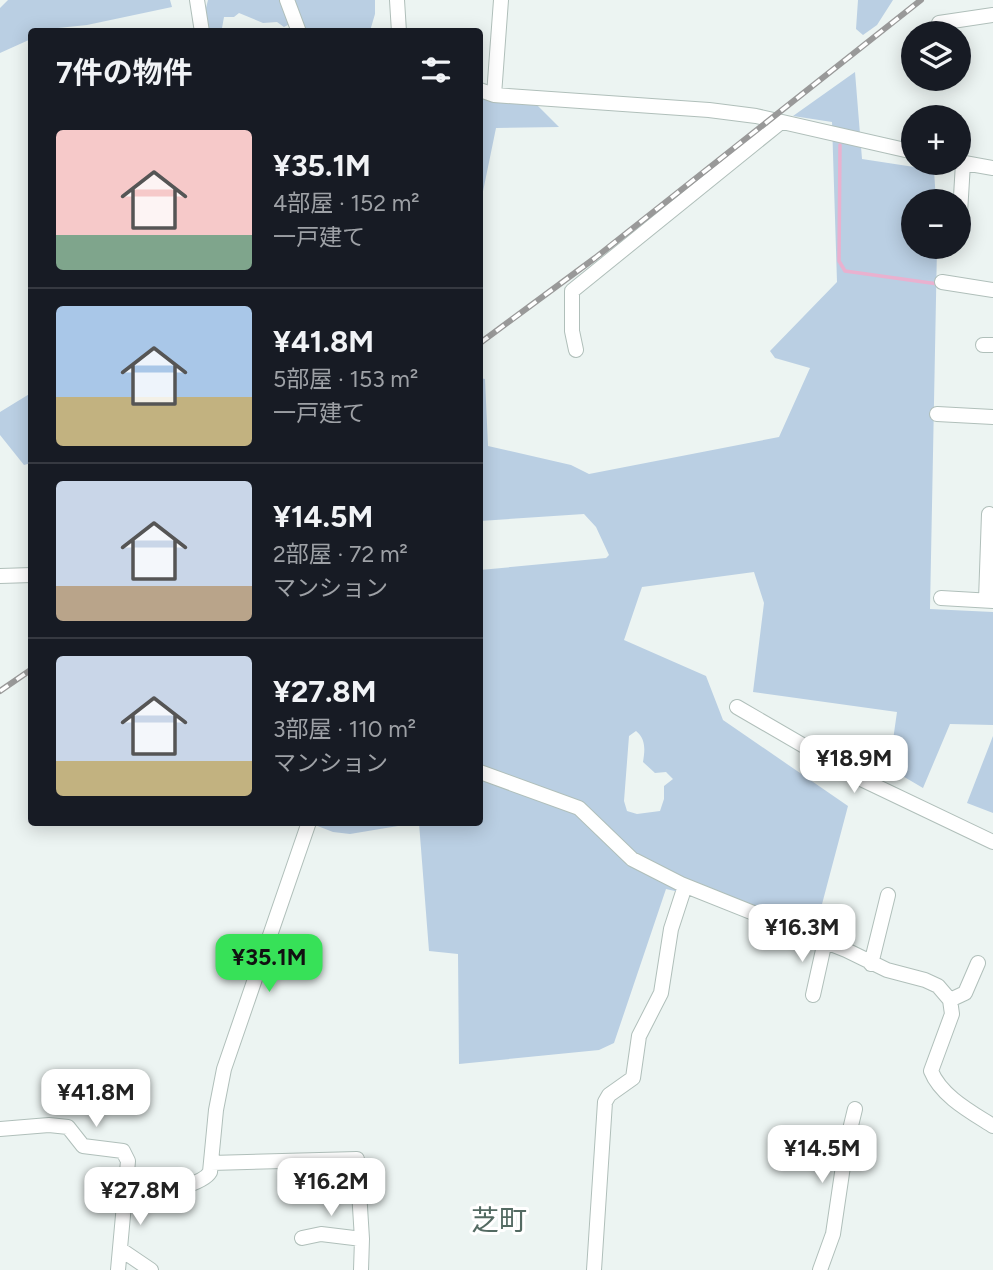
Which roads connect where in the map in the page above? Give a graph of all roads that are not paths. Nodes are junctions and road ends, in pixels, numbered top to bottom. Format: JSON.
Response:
{"nodes":[{"id":1,"x":197,"y":0,"type":"edge"},
{"id":2,"x":288,"y":0,"type":"edge"},
{"id":3,"x":397,"y":0,"type":"edge"},
{"id":4,"x":501,"y":0,"type":"edge"},
{"id":5,"x":993,"y":15,"type":"edge"},
{"id":6,"x":952,"y":21,"type":"edge"},
{"id":7,"x":201,"y":28,"type":"edge"},
{"id":8,"x":298,"y":28,"type":"edge"},
{"id":9,"x":399,"y":28,"type":"edge"},
{"id":10,"x":487,"y":92,"type":"edge"},
{"id":11,"x":781,"y":122,"type":"junction"},
{"id":12,"x":901,"y":149,"type":"edge"},
{"id":13,"x":971,"y":164,"type":"edge"},
{"id":14,"x":993,"y":168,"type":"edge"},
{"id":15,"x":942,"y":282,"type":"dead end"},
{"id":16,"x":993,"y":289,"type":"edge"},
{"id":17,"x":576,"y":350,"type":"dead end"},
{"id":18,"x":937,"y":414,"type":"dead end"},
{"id":19,"x":993,"y":416,"type":"edge"},
{"id":20,"x":989,"y":514,"type":"dead end"},
{"id":21,"x":28,"y":575,"type":"edge"},
{"id":22,"x":0,"y":576,"type":"edge"},
{"id":23,"x":941,"y":598,"type":"dead end"},
{"id":24,"x":989,"y":601,"type":"edge"},
{"id":25,"x":737,"y":707,"type":"dead end"},
{"id":26,"x":483,"y":773,"type":"edge"},
{"id":27,"x":308,"y":826,"type":"edge"},
{"id":28,"x":993,"y":842,"type":"edge"},
{"id":29,"x":685,"y":886,"type":"junction"},
{"id":30,"x":888,"y":895,"type":"dead end"},
{"id":31,"x":825,"y":941,"type":"junction"},
{"id":32,"x":978,"y":962,"type":"dead end"},
{"id":33,"x":871,"y":964,"type":"junction"},
{"id":34,"x":813,"y":995,"type":"dead end"},
{"id":35,"x":950,"y":1000,"type":"junction"},
{"id":36,"x":855,"y":1109,"type":"dead end"},
{"id":37,"x":993,"y":1126,"type":"edge"},
{"id":38,"x":0,"y":1129,"type":"edge"},
{"id":39,"x":211,"y":1163,"type":"junction"},
{"id":40,"x":125,"y":1200,"type":"junction"},
{"id":41,"x":302,"y":1238,"type":"dead end"},
{"id":42,"x":362,"y":1239,"type":"junction"},
{"id":43,"x":120,"y":1250,"type":"junction"},
{"id":44,"x":118,"y":1270,"type":"edge"},
{"id":45,"x":151,"y":1270,"type":"edge"},
{"id":46,"x":361,"y":1270,"type":"edge"},
{"id":47,"x":594,"y":1270,"type":"edge"},
{"id":48,"x":820,"y":1270,"type":"edge"}],
"edges":[{"from":1,"to":7,"type":"street"},
{"from":2,"to":8,"type":"street"},
{"from":3,"to":9,"type":"street"},
{"from":4,"to":10,"type":"street"},
{"from":5,"to":6,"type":"street"},
{"from":10,"to":11,"type":"street"},
{"from":11,"to":12,"type":"street"},
{"from":11,"to":17,"type":"street"},
{"from":13,"to":14,"type":"street"},
{"from":15,"to":16,"type":"street"},
{"from":18,"to":19,"type":"street"},
{"from":20,"to":24,"type":"street"},
{"from":21,"to":22,"type":"street"},
{"from":23,"to":24,"type":"street"},
{"from":25,"to":28,"type":"street"},
{"from":26,"to":29,"type":"street"},
{"from":27,"to":39,"type":"street"},
{"from":29,"to":31,"type":"street"},
{"from":29,"to":47,"type":"street"},
{"from":30,"to":33,"type":"street"},
{"from":31,"to":33,"type":"street"},
{"from":31,"to":34,"type":"street"},
{"from":32,"to":35,"type":"street"},
{"from":33,"to":35,"type":"street"},
{"from":35,"to":37,"type":"street"},
{"from":36,"to":48,"type":"street"},
{"from":38,"to":40,"type":"street"},
{"from":39,"to":40,"type":"street"},
{"from":39,"to":42,"type":"street"},
{"from":40,"to":43,"type":"street"},
{"from":41,"to":42,"type":"street"},
{"from":42,"to":46,"type":"street"},
{"from":43,"to":44,"type":"street"},
{"from":43,"to":45,"type":"street"}]}
